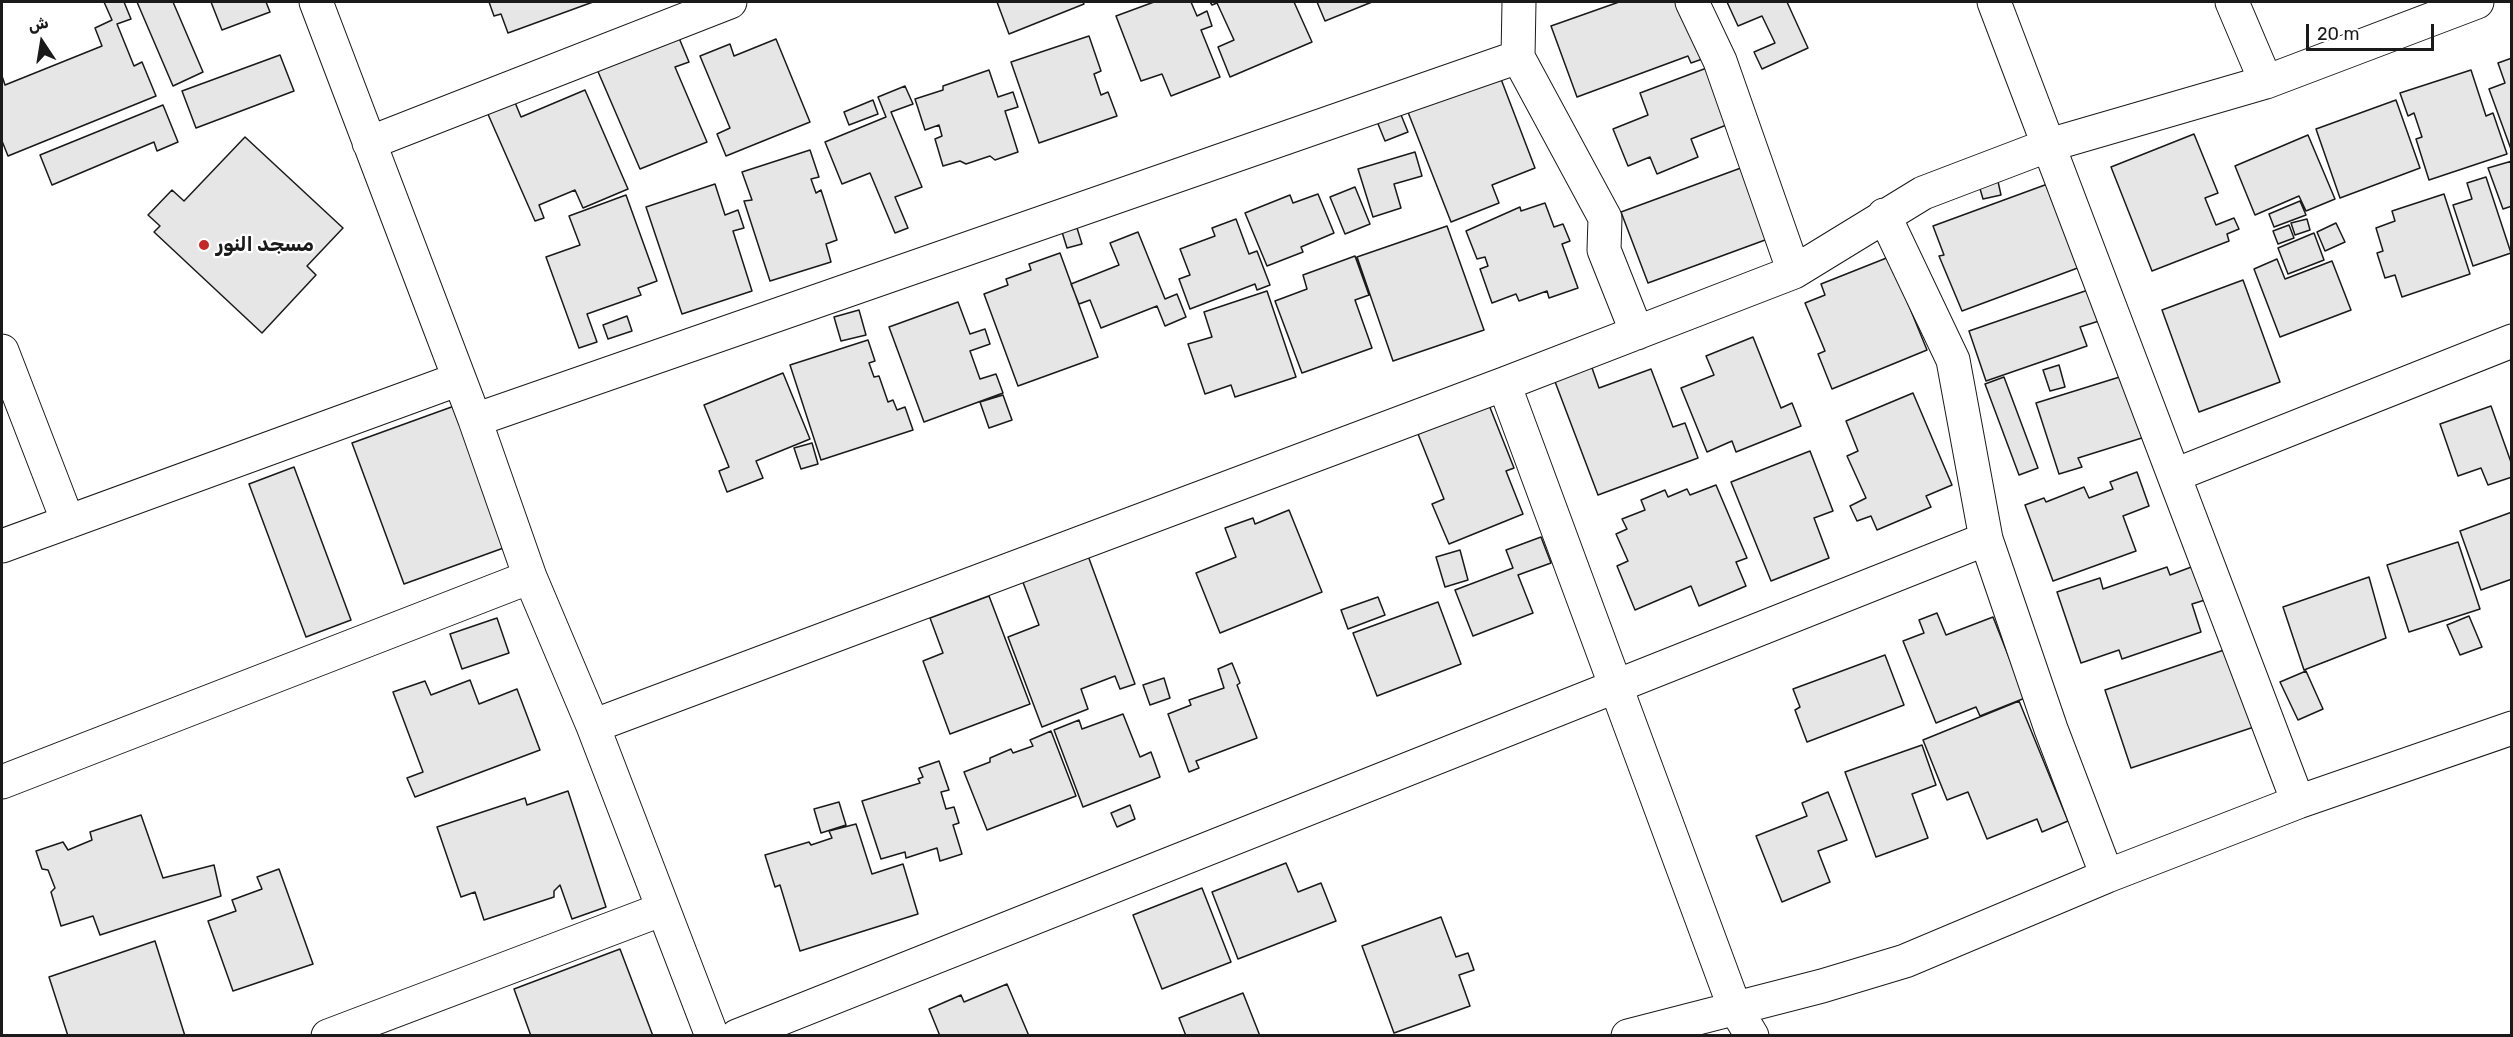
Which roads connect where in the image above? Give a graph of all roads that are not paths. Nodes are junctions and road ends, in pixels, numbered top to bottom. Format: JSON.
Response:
{"nodes":[{"id":1,"x":316,"y":2,"type":"edge"},
{"id":2,"x":730,"y":2,"type":"edge"},
{"id":3,"x":1519,"y":2,"type":"edge"},
{"id":4,"x":1692,"y":2,"type":"edge"},
{"id":5,"x":1994,"y":2,"type":"edge"},
{"id":6,"x":2232,"y":2,"type":"edge"},
{"id":7,"x":2477,"y":2,"type":"edge"},
{"id":8,"x":1518,"y":57,"type":"junction"},
{"id":9,"x":2266,"y":82,"type":"junction"},
{"id":10,"x":369,"y":143,"type":"junction"},
{"id":11,"x":2049,"y":145,"type":"junction"},
{"id":12,"x":1884,"y":215,"type":"junction"},
{"id":13,"x":1794,"y":272,"type":"junction"},
{"id":14,"x":1638,"y":333,"type":"junction"},
{"id":15,"x":2511,"y":341,"type":"edge"},
{"id":16,"x":2,"y":351,"type":"edge"},
{"id":17,"x":459,"y":379,"type":"junction"},
{"id":18,"x":1504,"y":384,"type":"junction"},
{"id":19,"x":475,"y":420,"type":"junction"},
{"id":20,"x":2175,"y":475,"type":"junction"},
{"id":21,"x":68,"y":522,"type":"junction"},
{"id":22,"x":1986,"y":539,"type":"junction"},
{"id":23,"x":2,"y":546,"type":"edge"},
{"id":24,"x":530,"y":577,"type":"junction"},
{"id":25,"x":1616,"y":687,"type":"junction"},
{"id":26,"x":593,"y":726,"type":"junction"},
{"id":27,"x":2511,"y":728,"type":"edge"},
{"id":28,"x":2,"y":783,"type":"edge"},
{"id":29,"x":2298,"y":802,"type":"junction"},
{"id":30,"x":2107,"y":876,"type":"junction"},
{"id":31,"x":663,"y":909,"type":"junction"},
{"id":32,"x":1734,"y":1006,"type":"junction"},
{"id":33,"x":328,"y":1035,"type":"edge"},
{"id":34,"x":712,"y":1035,"type":"edge"},
{"id":35,"x":737,"y":1035,"type":"edge"},
{"id":36,"x":1628,"y":1035,"type":"edge"},
{"id":37,"x":1752,"y":1035,"type":"edge"}],
"edges":[{"from":1,"to":10,"type":"street"},
{"from":2,"to":10,"type":"street"},
{"from":3,"to":8,"type":"street"},
{"from":4,"to":13,"type":"street"},
{"from":5,"to":11,"type":"street"},
{"from":6,"to":9,"type":"street"},
{"from":7,"to":9,"type":"street"},
{"from":8,"to":14,"type":"street"},
{"from":8,"to":19,"type":"street"},
{"from":9,"to":11,"type":"street"},
{"from":10,"to":17,"type":"street"},
{"from":11,"to":12,"type":"street"},
{"from":11,"to":20,"type":"street"},
{"from":12,"to":13,"type":"street"},
{"from":12,"to":22,"type":"street"},
{"from":13,"to":14,"type":"street"},
{"from":14,"to":18,"type":"street"},
{"from":15,"to":20,"type":"street"},
{"from":16,"to":21,"type":"street"},
{"from":17,"to":19,"type":"street"},
{"from":17,"to":21,"type":"street"},
{"from":18,"to":25,"type":"street"},
{"from":18,"to":26,"type":"street"},
{"from":19,"to":24,"type":"street"},
{"from":20,"to":29,"type":"street"},
{"from":21,"to":23,"type":"street"},
{"from":22,"to":25,"type":"street"},
{"from":22,"to":30,"type":"street"},
{"from":24,"to":26,"type":"street"},
{"from":24,"to":28,"type":"street"},
{"from":25,"to":32,"type":"street"},
{"from":25,"to":35,"type":"street"},
{"from":26,"to":31,"type":"street"},
{"from":27,"to":29,"type":"street"},
{"from":29,"to":30,"type":"street"},
{"from":30,"to":32,"type":"street"},
{"from":31,"to":33,"type":"street"},
{"from":31,"to":34,"type":"street"},
{"from":32,"to":36,"type":"street"},
{"from":32,"to":37,"type":"street"}]}
